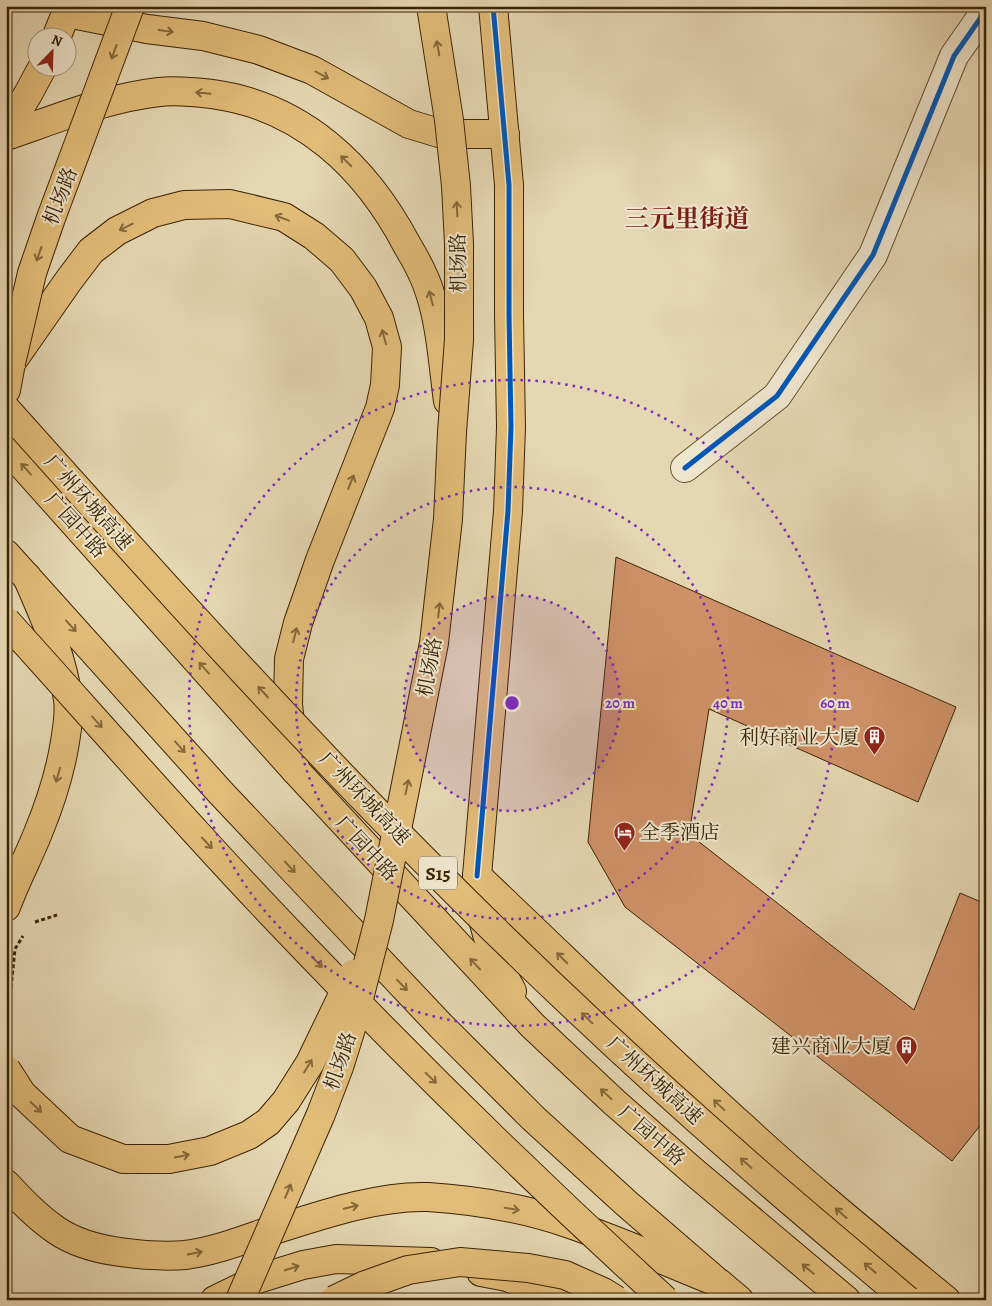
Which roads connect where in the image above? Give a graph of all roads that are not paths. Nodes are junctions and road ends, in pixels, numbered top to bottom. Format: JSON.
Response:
{"nodes":[{"id":1,"x":130,"y":6,"type":"edge"},
{"id":2,"x":431,"y":6,"type":"edge"},
{"id":3,"x":492,"y":6,"type":"edge"},
{"id":4,"x":68,"y":10,"type":"edge"},
{"id":5,"x":986,"y":10,"type":"edge"},
{"id":6,"x":60,"y":28,"type":"edge"},
{"id":7,"x":37,"y":78,"type":"edge"},
{"id":8,"x":6,"y":131,"type":"edge"},
{"id":9,"x":505,"y":134,"type":"junction"},
{"id":10,"x":6,"y":136,"type":"edge"},
{"id":11,"x":11,"y":363,"type":"junction"},
{"id":12,"x":6,"y":390,"type":"edge"},
{"id":13,"x":6,"y":409,"type":"edge"},
{"id":14,"x":452,"y":432,"type":"junction"},
{"id":15,"x":6,"y":447,"type":"edge"},
{"id":16,"x":685,"y":468,"type":"dead end"},
{"id":17,"x":6,"y":554,"type":"edge"},
{"id":18,"x":27,"y":577,"type":"junction"},
{"id":19,"x":6,"y":621,"type":"edge"},
{"id":20,"x":294,"y":770,"type":"junction"},
{"id":21,"x":478,"y":876,"type":"junction"},
{"id":22,"x":6,"y":907,"type":"edge"},
{"id":23,"x":380,"y":920,"type":"junction"},
{"id":24,"x":532,"y":1025,"type":"junction"},
{"id":25,"x":6,"y":1069,"type":"edge"},
{"id":26,"x":6,"y":1184,"type":"edge"},
{"id":27,"x":729,"y":1291,"type":"edge"},
{"id":28,"x":215,"y":1300,"type":"edge"},
{"id":29,"x":240,"y":1300,"type":"edge"},
{"id":30,"x":334,"y":1300,"type":"edge"},
{"id":31,"x":565,"y":1300,"type":"edge"},
{"id":32,"x":616,"y":1300,"type":"edge"},
{"id":33,"x":665,"y":1300,"type":"edge"},
{"id":34,"x":846,"y":1300,"type":"edge"},
{"id":35,"x":907,"y":1300,"type":"edge"},
{"id":36,"x":946,"y":1300,"type":"edge"}],
"edges":[{"from":1,"to":11,"type":"main road","name":"机场路","one_way":true,"bridge":true},
{"from":14,"to":2,"type":"main road","name":"机场路","one_way":true,"bridge":true},
{"from":3,"to":9,"type":"main road"},
{"from":4,"to":6,"type":"main road"},
{"from":4,"to":9,"type":"main road","one_way":true},
{"from":5,"to":16,"type":"street"},
{"from":7,"to":8,"type":"main road"},
{"from":9,"to":21,"type":"main road"},
{"from":14,"to":10,"type":"main road","one_way":true,"bridge":true},
{"from":11,"to":12,"type":"main road","name":"机场路"},
{"from":20,"to":11,"type":"main road","one_way":true},
{"from":35,"to":13,"type":"main road","name":"广州环城高速","number":"S15","one_way":true,"bridge":true},
{"from":23,"to":14,"type":"main road","name":"机场路","one_way":true,"bridge":true},
{"from":20,"to":15,"type":"main road","name":"广园中路","one_way":true},
{"from":17,"to":18,"type":"main road"},
{"from":18,"to":22,"type":"main road","one_way":true},
{"from":18,"to":27,"type":"main road","one_way":true},
{"from":19,"to":33,"type":"main road","one_way":true,"bridge":true},
{"from":24,"to":20,"type":"main road","name":"广园中路","one_way":true},
{"from":21,"to":24,"type":"main road"},
{"from":36,"to":21,"type":"main road","one_way":true},
{"from":25,"to":23,"type":"main road","one_way":true,"bridge":true},
{"from":29,"to":23,"type":"main road","name":"机场路","one_way":true,"bridge":true},
{"from":34,"to":24,"type":"main road","name":"广园中路","one_way":true},
{"from":26,"to":27,"type":"main road","one_way":true},
{"from":28,"to":31,"type":"main road","one_way":true},
{"from":30,"to":32,"type":"main road","bridge":true}]}
